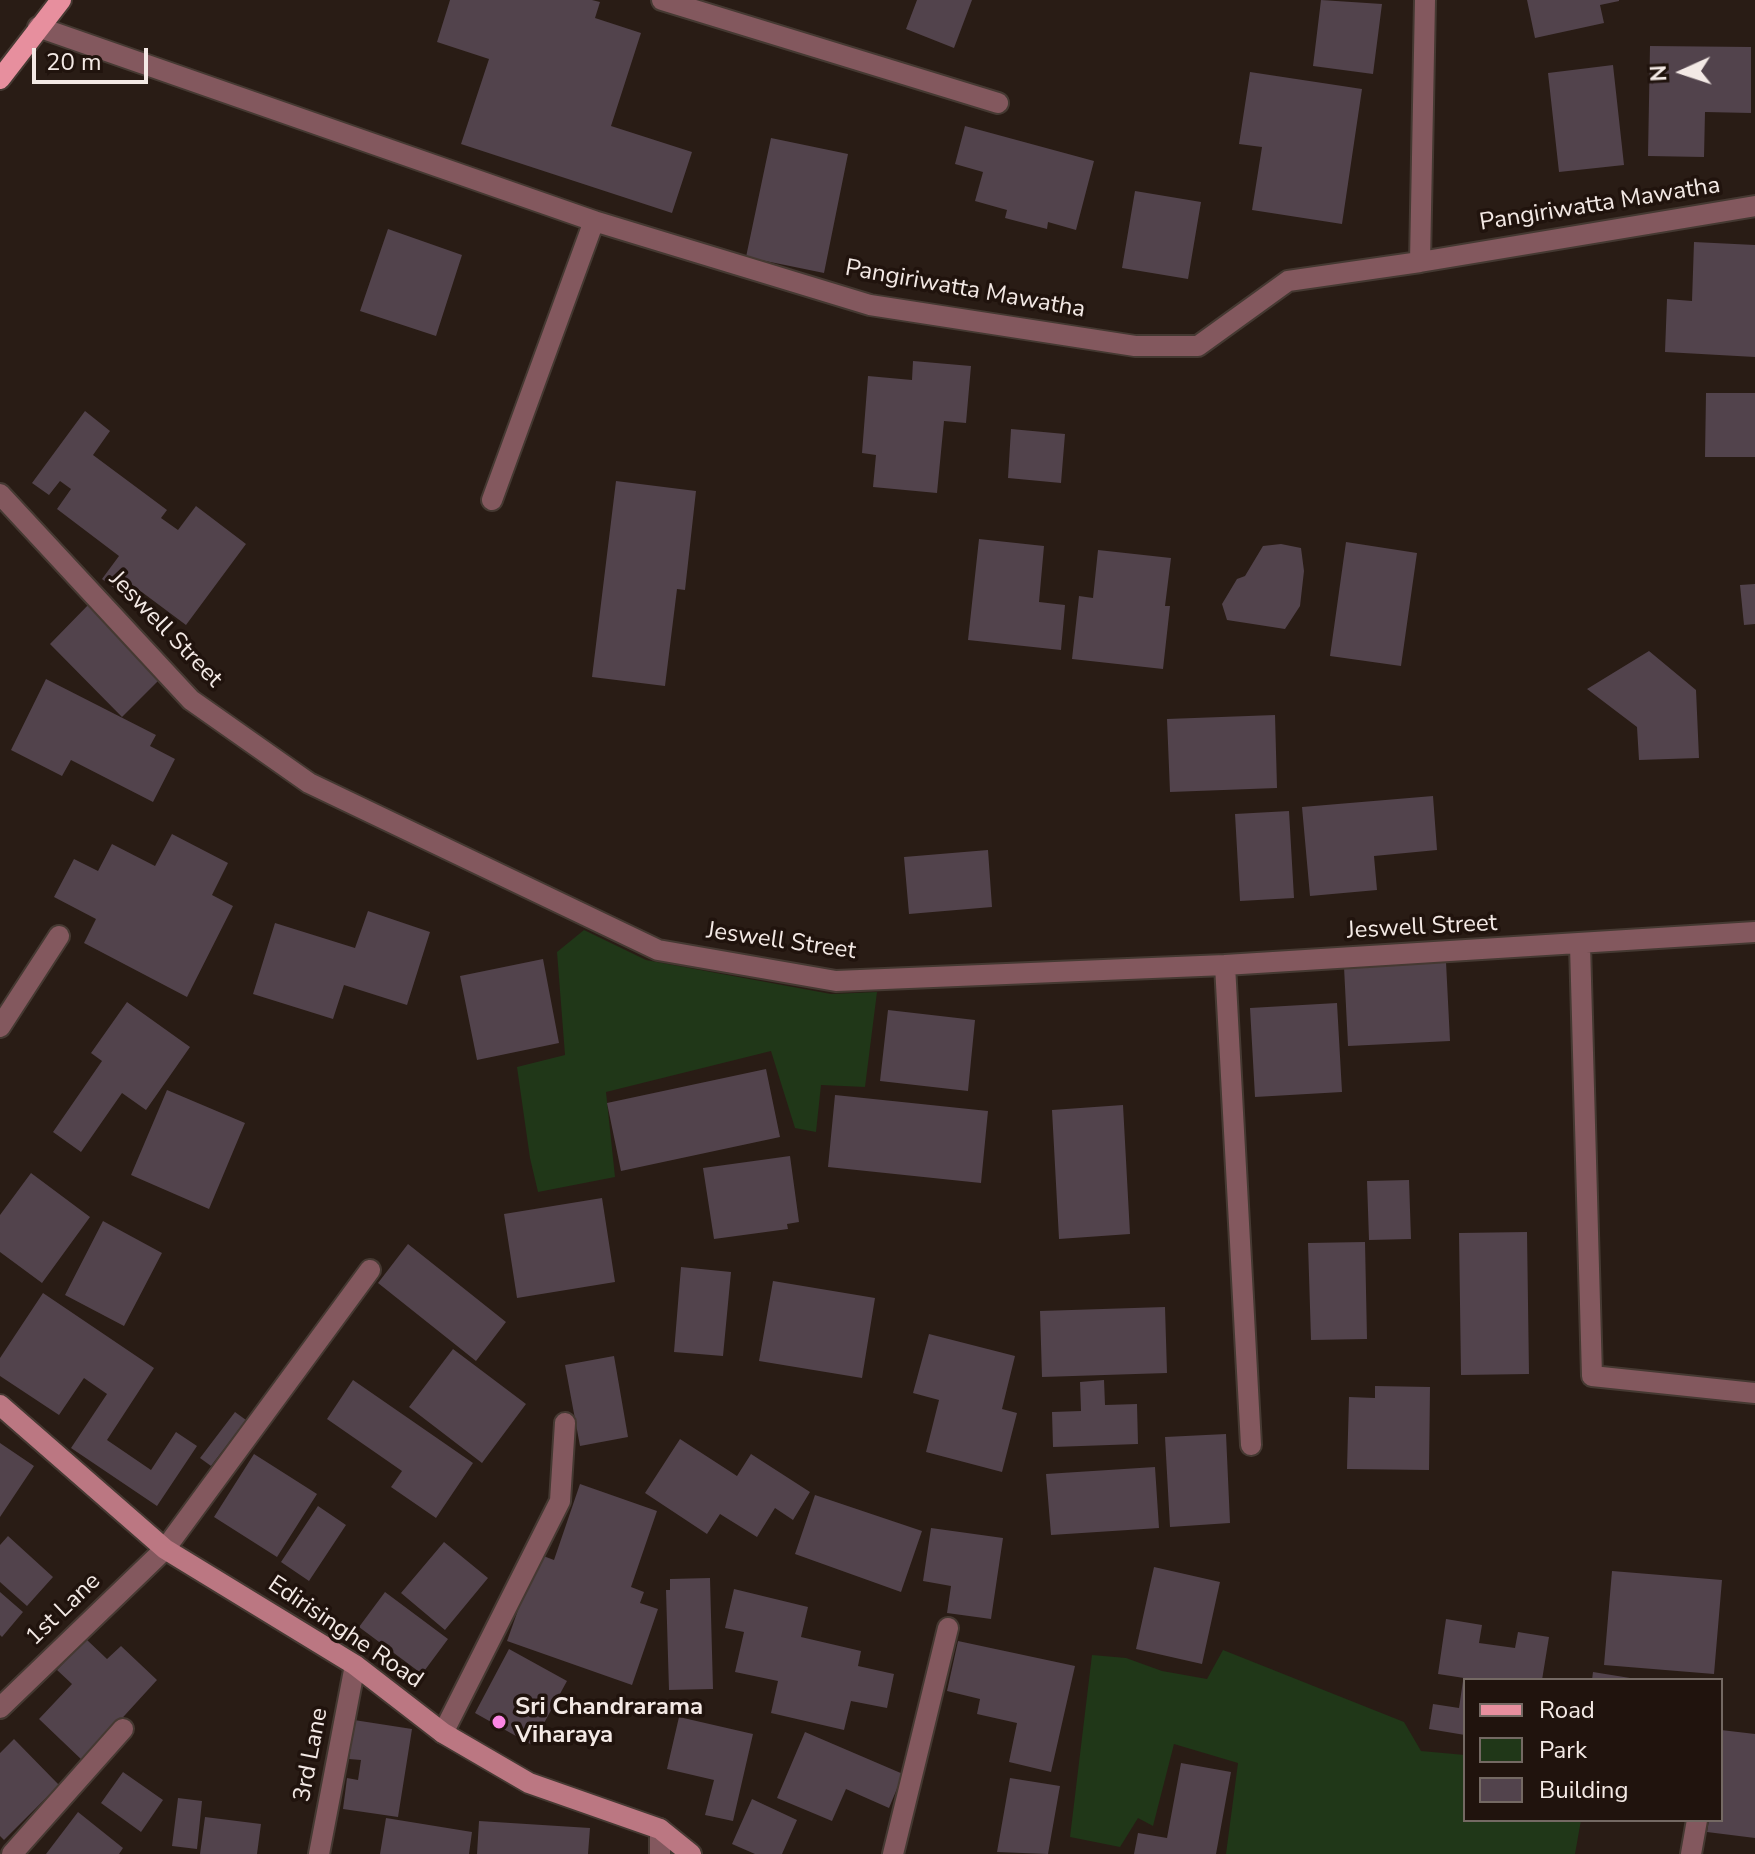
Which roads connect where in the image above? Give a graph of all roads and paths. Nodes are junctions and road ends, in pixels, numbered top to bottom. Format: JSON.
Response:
{"nodes":[{"id":1,"x":61,"y":0,"type":"edge"},
{"id":2,"x":662,"y":0,"type":"edge"},
{"id":3,"x":1425,"y":0,"type":"edge"},
{"id":4,"x":38,"y":27,"type":"junction"},
{"id":5,"x":0,"y":79,"type":"edge"},
{"id":6,"x":998,"y":103,"type":"dead end"},
{"id":7,"x":1755,"y":206,"type":"edge"},
{"id":8,"x":594,"y":221,"type":"junction"},
{"id":9,"x":1420,"y":262,"type":"junction"},
{"id":10,"x":0,"y":494,"type":"edge"},
{"id":11,"x":492,"y":500,"type":"dead end"},
{"id":12,"x":1755,"y":932,"type":"edge"},
{"id":13,"x":59,"y":936,"type":"dead end"},
{"id":14,"x":1580,"y":945,"type":"junction"},
{"id":15,"x":1225,"y":965,"type":"junction"},
{"id":16,"x":0,"y":1027,"type":"edge"},
{"id":17,"x":370,"y":1270,"type":"dead end"},
{"id":18,"x":1755,"y":1393,"type":"edge"},
{"id":19,"x":0,"y":1405,"type":"edge"},
{"id":20,"x":565,"y":1423,"type":"dead end"},
{"id":21,"x":1251,"y":1445,"type":"dead end"},
{"id":22,"x":165,"y":1549,"type":"junction"},
{"id":23,"x":948,"y":1628,"type":"dead end"},
{"id":24,"x":355,"y":1665,"type":"junction"},
{"id":25,"x":0,"y":1708,"type":"edge"},
{"id":26,"x":123,"y":1729,"type":"dead end"},
{"id":27,"x":443,"y":1733,"type":"junction"},
{"id":28,"x":1697,"y":1822,"type":"edge"},
{"id":29,"x":660,"y":1829,"type":"junction"},
{"id":30,"x":12,"y":1854,"type":"edge"},
{"id":31,"x":319,"y":1854,"type":"edge"},
{"id":32,"x":660,"y":1854,"type":"edge"},
{"id":33,"x":691,"y":1854,"type":"edge"},
{"id":34,"x":893,"y":1854,"type":"edge"},
{"id":35,"x":1691,"y":1854,"type":"edge"}],
"edges":[{"from":1,"to":4,"type":"main road"},
{"from":2,"to":6,"type":"street"},
{"from":3,"to":9,"type":"street"},
{"from":4,"to":5,"type":"main road"},
{"from":4,"to":8,"type":"street","name":"Pangiriwatta Mawatha"},
{"from":7,"to":9,"type":"street","name":"Pangiriwatta Mawatha"},
{"from":8,"to":9,"type":"street","name":"Pangiriwatta Mawatha"},
{"from":8,"to":11,"type":"street"},
{"from":10,"to":15,"type":"street","name":"Jeswell Street"},
{"from":12,"to":14,"type":"street","name":"Jeswell Street"},
{"from":13,"to":16,"type":"street"},
{"from":14,"to":15,"type":"street","name":"Jeswell Street"},
{"from":14,"to":18,"type":"street"},
{"from":15,"to":21,"type":"street"},
{"from":17,"to":22,"type":"street","name":"1st Lane"},
{"from":19,"to":22,"type":"main road","name":"Edirisinghe Road"},
{"from":20,"to":27,"type":"street"},
{"from":22,"to":24,"type":"main road","name":"Edirisinghe Road"},
{"from":22,"to":25,"type":"street","name":"1st Lane"},
{"from":23,"to":34,"type":"street"},
{"from":24,"to":27,"type":"main road","name":"Edirisinghe Road"},
{"from":24,"to":31,"type":"street","name":"3rd Lane"},
{"from":26,"to":30,"type":"street"},
{"from":27,"to":29,"type":"main road","name":"Edirisinghe Road"},
{"from":28,"to":35,"type":"street"},
{"from":29,"to":32,"type":"street"},
{"from":29,"to":33,"type":"main road","name":"Edirisinghe Road"}]}
